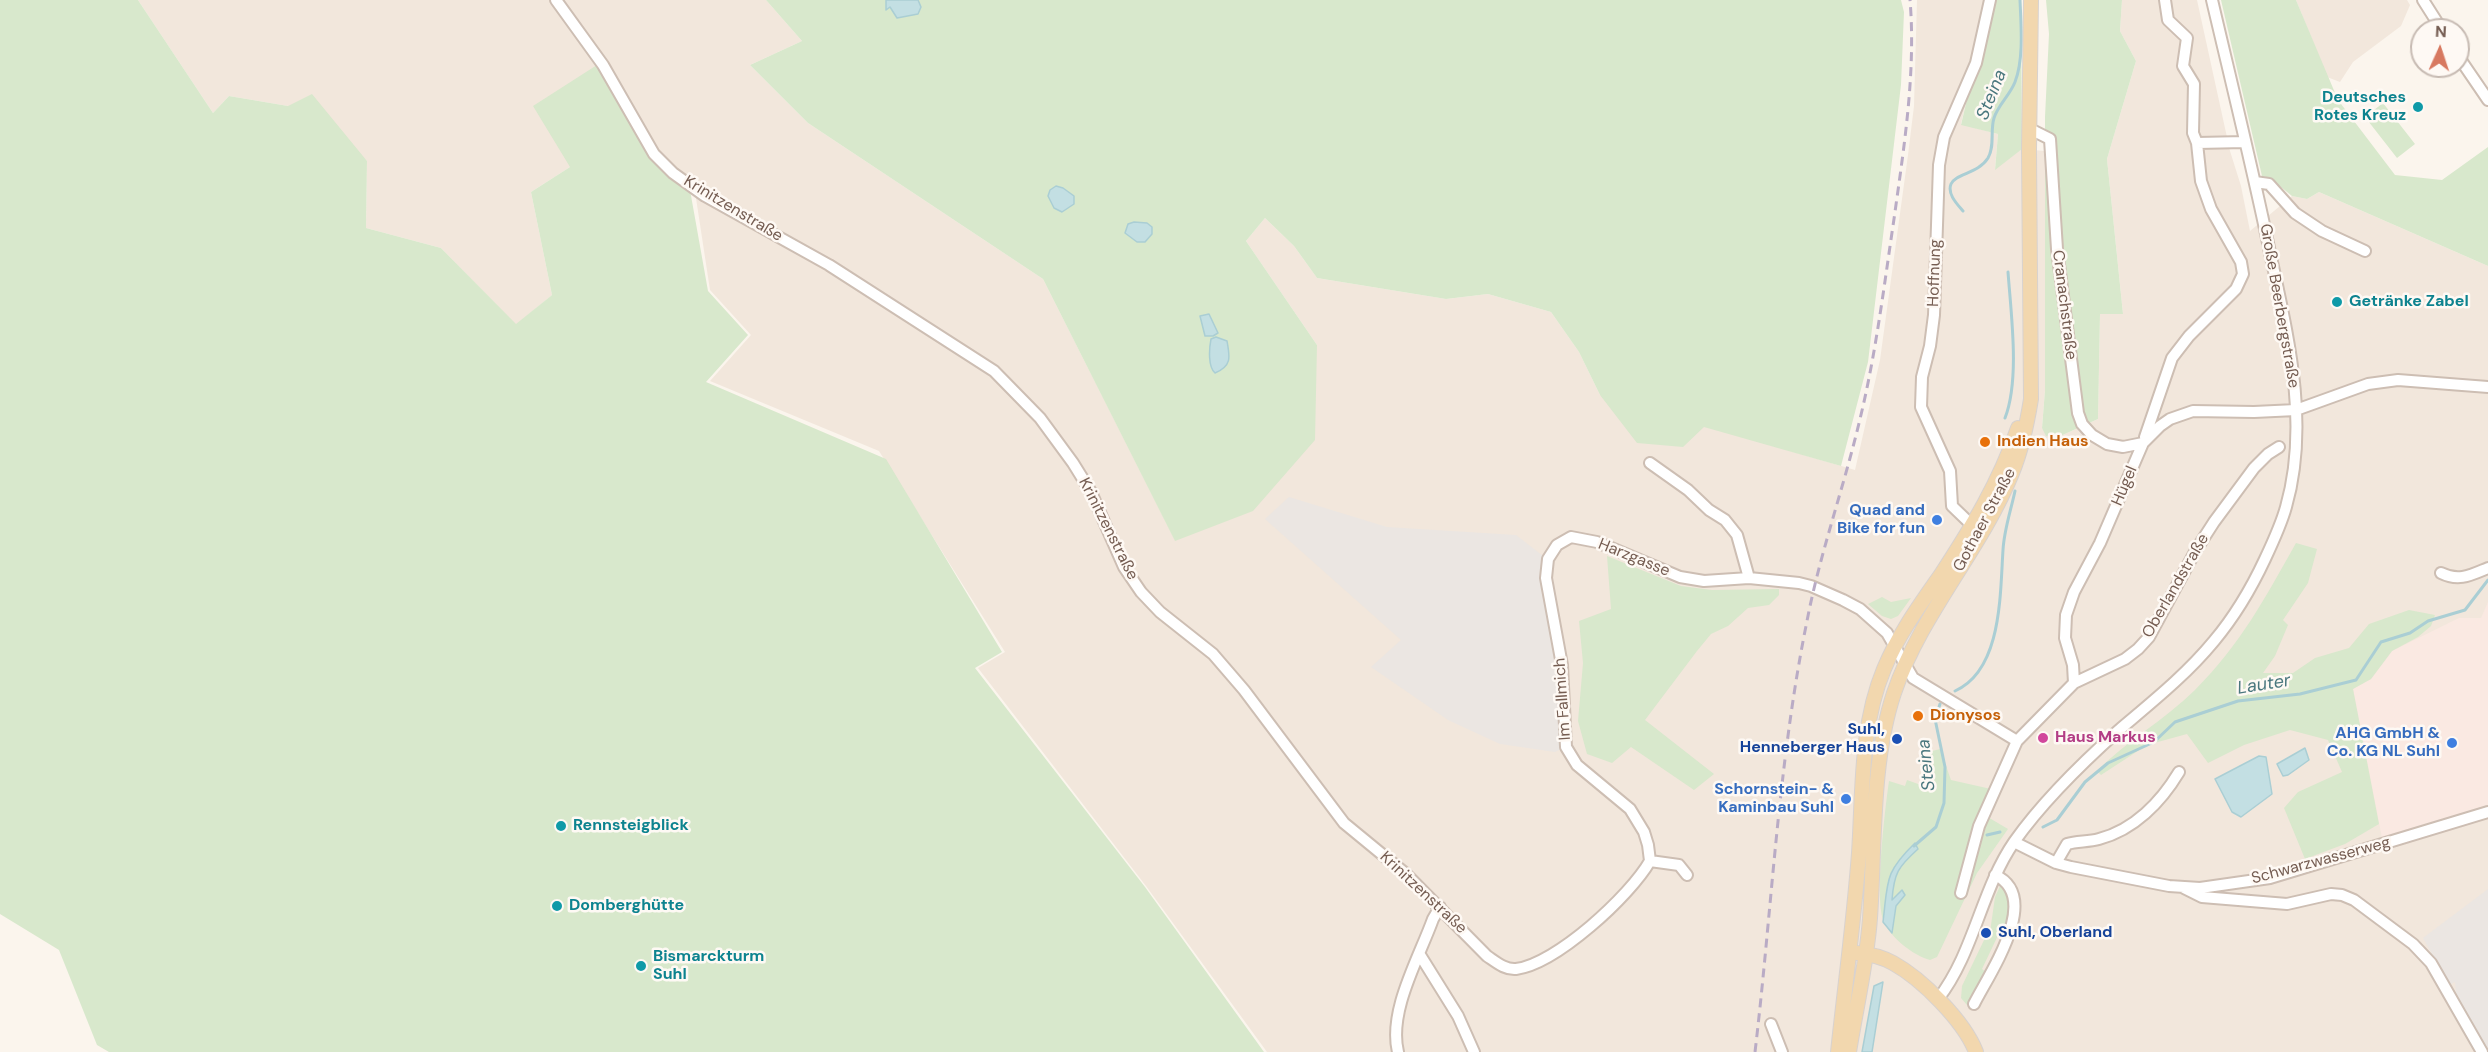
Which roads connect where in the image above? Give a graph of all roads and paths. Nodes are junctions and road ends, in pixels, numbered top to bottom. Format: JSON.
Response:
{"nodes":[{"id":1,"x":556,"y":0,"type":"edge"},
{"id":2,"x":1990,"y":0,"type":"edge"},
{"id":3,"x":2031,"y":0,"type":"edge"},
{"id":4,"x":2165,"y":0,"type":"edge"},
{"id":5,"x":2212,"y":0,"type":"edge"},
{"id":6,"x":2423,"y":0,"type":"edge"},
{"id":7,"x":2434,"y":18,"type":"edge"},
{"id":8,"x":2470,"y":74,"type":"edge"},
{"id":9,"x":2488,"y":100,"type":"edge"},
{"id":10,"x":2030,"y":129,"type":"junction"},
{"id":11,"x":2245,"y":142,"type":"junction"},
{"id":12,"x":2197,"y":143,"type":"junction"},
{"id":13,"x":2255,"y":182,"type":"junction"},
{"id":14,"x":2365,"y":251,"type":"dead end"},
{"id":15,"x":2488,"y":387,"type":"edge"},
{"id":16,"x":2296,"y":410,"type":"junction"},
{"id":17,"x":2143,"y":443,"type":"junction"},
{"id":18,"x":2279,"y":447,"type":"dead end"},
{"id":19,"x":1650,"y":463,"type":"dead end"},
{"id":20,"x":1976,"y":530,"type":"junction"},
{"id":21,"x":2488,"y":568,"type":"edge"},
{"id":22,"x":2442,"y":573,"type":"dead end"},
{"id":23,"x":1546,"y":578,"type":"joint"},
{"id":24,"x":1749,"y":578,"type":"junction"},
{"id":25,"x":1895,"y":646,"type":"junction"},
{"id":26,"x":1905,"y":665,"type":"junction"},
{"id":27,"x":2074,"y":683,"type":"junction"},
{"id":28,"x":2017,"y":741,"type":"junction"},
{"id":29,"x":2179,"y":772,"type":"dead end"},
{"id":30,"x":2488,"y":812,"type":"edge"},
{"id":31,"x":2014,"y":842,"type":"junction"},
{"id":32,"x":1650,"y":861,"type":"junction"},
{"id":33,"x":2056,"y":863,"type":"junction"},
{"id":34,"x":1687,"y":875,"type":"dead end"},
{"id":35,"x":1995,"y":875,"type":"junction"},
{"id":36,"x":2184,"y":887,"type":"junction"},
{"id":37,"x":1962,"y":893,"type":"dead end"},
{"id":38,"x":1440,"y":907,"type":"junction"},
{"id":39,"x":1849,"y":952,"type":"junction"},
{"id":40,"x":1865,"y":954,"type":"junction"},
{"id":41,"x":1420,"y":955,"type":"junction"},
{"id":42,"x":1938,"y":999,"type":"junction"},
{"id":43,"x":1974,"y":1004,"type":"dead end"},
{"id":44,"x":1771,"y":1024,"type":"dead end"},
{"id":45,"x":1398,"y":1052,"type":"edge"},
{"id":46,"x":1474,"y":1052,"type":"edge"},
{"id":47,"x":1782,"y":1052,"type":"edge"},
{"id":48,"x":1838,"y":1052,"type":"edge"},
{"id":49,"x":1849,"y":1052,"type":"edge"},
{"id":50,"x":1976,"y":1052,"type":"edge"},
{"id":51,"x":2482,"y":1052,"type":"edge"}],
"edges":[{"from":1,"to":38,"type":"street","name":"Krinitzenstraße"},
{"from":2,"to":20,"type":"street","name":"Hoffnung"},
{"from":3,"to":10,"type":"main road"},
{"from":4,"to":12,"type":"street"},
{"from":5,"to":11,"type":"street","name":"Große Beerbergstraße"},
{"from":6,"to":7,"type":"street"},
{"from":8,"to":9,"type":"street"},
{"from":10,"to":17,"type":"street","name":"Cranachstraße"},
{"from":10,"to":20,"type":"main road"},
{"from":11,"to":12,"type":"street"},
{"from":11,"to":13,"type":"street","name":"Große Beerbergstraße"},
{"from":12,"to":17,"type":"street"},
{"from":13,"to":14,"type":"street"},
{"from":13,"to":16,"type":"street","name":"Große Beerbergstraße"},
{"from":15,"to":16,"type":"street"},
{"from":16,"to":17,"type":"street","name":"Hügel"},
{"from":16,"to":31,"type":"street","name":"Große Beerbergstraße"},
{"from":17,"to":27,"type":"street","name":"Hügel"},
{"from":18,"to":27,"type":"street","name":"Oberlandstraße"},
{"from":19,"to":24,"type":"street"},
{"from":20,"to":25,"type":"main road"},
{"from":20,"to":26,"type":"main road","name":"Gothaer Straße"},
{"from":21,"to":22,"type":"street"},
{"from":23,"to":24,"type":"street","name":"Harzgasse"},
{"from":23,"to":32,"type":"street","name":"Im Fallmich"},
{"from":24,"to":25,"type":"street","name":"Harzgasse"},
{"from":25,"to":26,"type":"street","name":"Harzgasse"},
{"from":25,"to":39,"type":"main road"},
{"from":26,"to":28,"type":"street","name":"Harzgasse"},
{"from":26,"to":40,"type":"main road","name":"Gothaer Straße"},
{"from":27,"to":28,"type":"street","name":"Oberlandstraße"},
{"from":28,"to":37,"type":"street","name":"Oberlandstraße"},
{"from":29,"to":33,"type":"street"},
{"from":30,"to":36,"type":"street","name":"Schwarzwasserweg"},
{"from":31,"to":33,"type":"street","name":"Schwarzwasserweg"},
{"from":31,"to":35,"type":"street","name":"Große Beerbergstraße"},
{"from":32,"to":34,"type":"street"},
{"from":32,"to":38,"type":"street","name":"Krinitzenstraße"},
{"from":33,"to":36,"type":"street","name":"Schwarzwasserweg"},
{"from":35,"to":42,"type":"street","name":"Große Beerbergstraße"},
{"from":35,"to":43,"type":"street"},
{"from":36,"to":51,"type":"street"},
{"from":38,"to":41,"type":"street"},
{"from":39,"to":40,"type":"main road"},
{"from":39,"to":48,"type":"main road"},
{"from":40,"to":42,"type":"main road"},
{"from":40,"to":49,"type":"main road","name":"Gothaer Straße"},
{"from":41,"to":45,"type":"street"},
{"from":41,"to":46,"type":"street"},
{"from":42,"to":50,"type":"main road"},
{"from":44,"to":47,"type":"street"}]}
